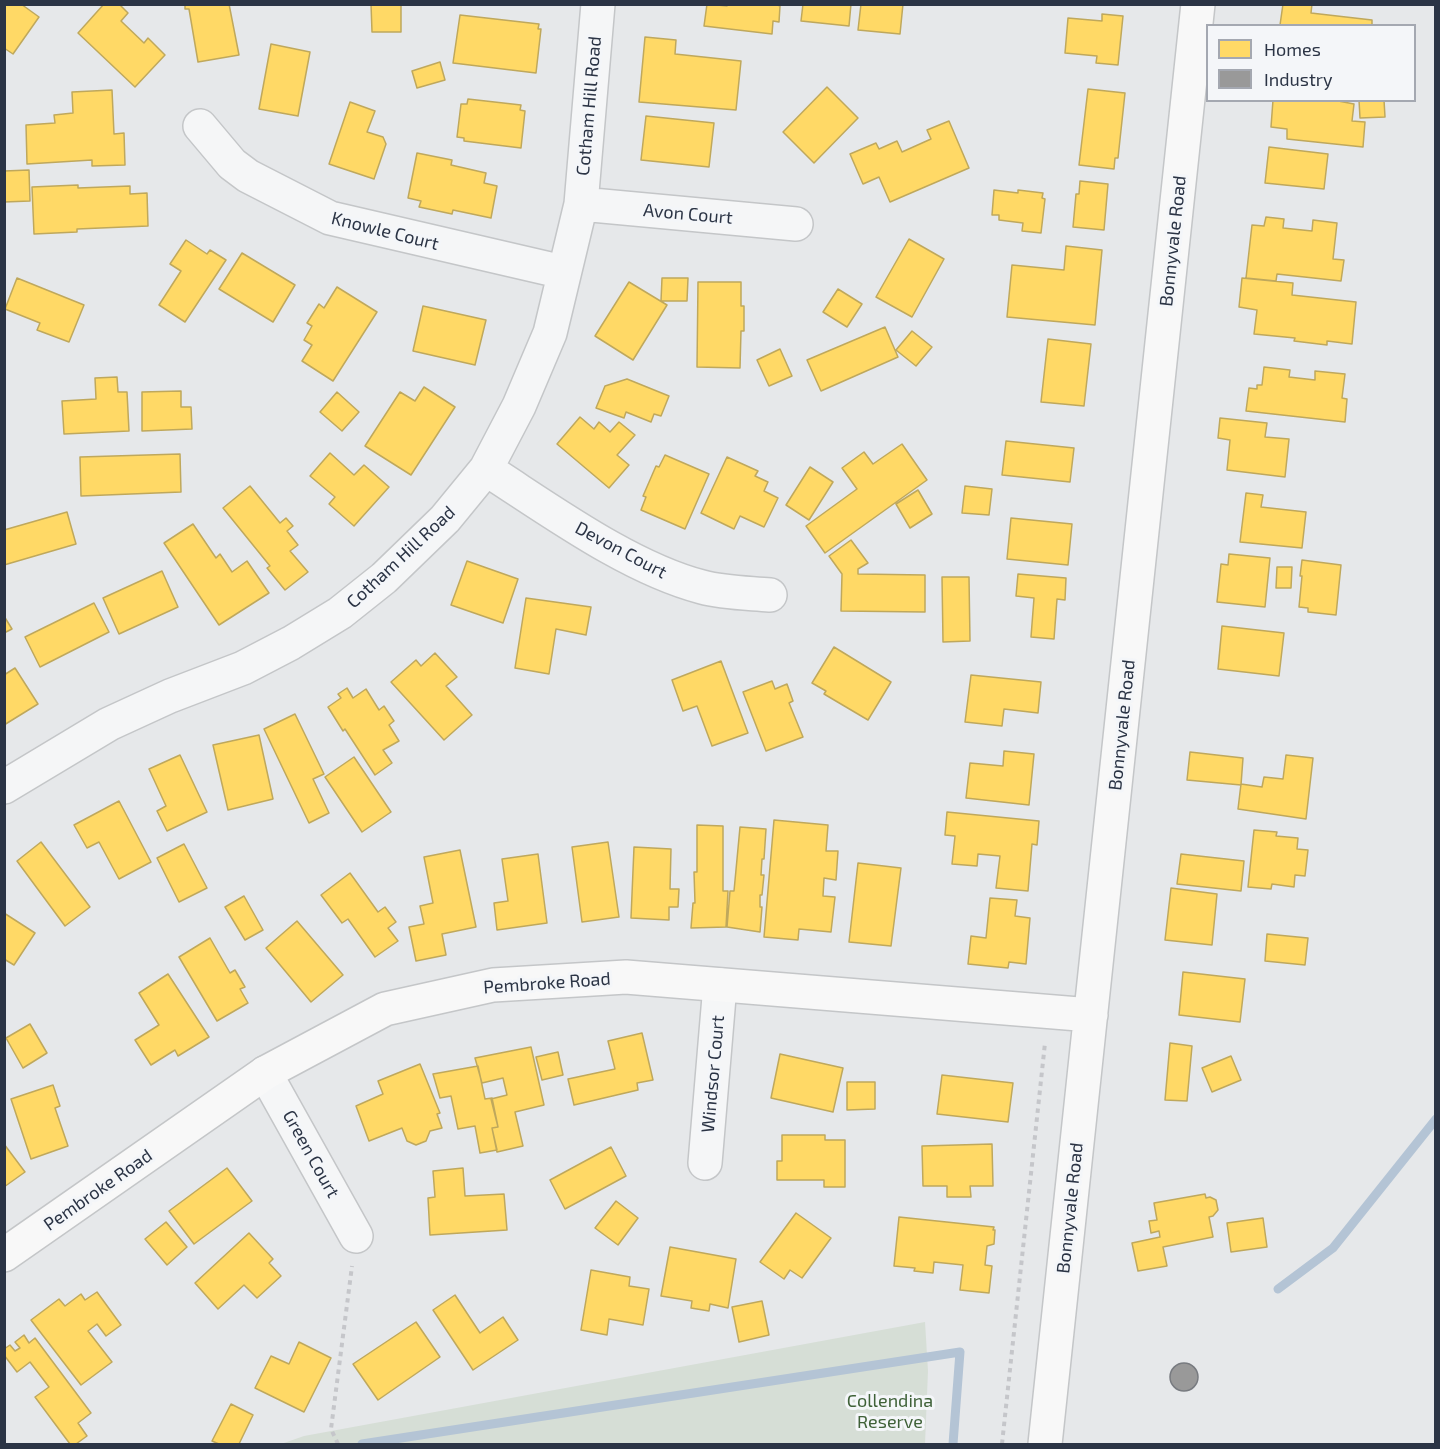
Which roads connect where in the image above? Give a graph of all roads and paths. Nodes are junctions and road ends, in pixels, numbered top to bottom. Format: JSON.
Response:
{"nodes":[{"id":1,"x":598,"y":4,"type":"edge"},
{"id":2,"x":1198,"y":4,"type":"edge"},
{"id":3,"x":200,"y":126,"type":"dead end"},
{"id":4,"x":581,"y":204,"type":"junction"},
{"id":5,"x":796,"y":224,"type":"dead end"},
{"id":6,"x":563,"y":272,"type":"junction"},
{"id":7,"x":486,"y":469,"type":"junction"},
{"id":8,"x":770,"y":595,"type":"dead end"},
{"id":9,"x":4,"y":787,"type":"edge"},
{"id":10,"x":720,"y":985,"type":"junction"},
{"id":11,"x":1048,"y":1011,"type":"junction"},
{"id":12,"x":1091,"y":1014,"type":"junction"},
{"id":13,"x":265,"y":1073,"type":"junction"},
{"id":14,"x":705,"y":1162,"type":"dead end"},
{"id":15,"x":356,"y":1236,"type":"joint"},
{"id":16,"x":4,"y":1255,"type":"edge"},
{"id":17,"x":338,"y":1444,"type":"edge"},
{"id":18,"x":1002,"y":1444,"type":"edge"},
{"id":19,"x":1045,"y":1444,"type":"edge"}],
"edges":[{"from":1,"to":4,"type":"street","name":"Cotham Hill Road"},
{"from":2,"to":12,"type":"street","name":"Bonnyvale Road"},
{"from":3,"to":6,"type":"street","name":"Knowle Court"},
{"from":4,"to":5,"type":"street","name":"Avon Court"},
{"from":4,"to":6,"type":"street","name":"Cotham Hill Road"},
{"from":6,"to":7,"type":"street","name":"Cotham Hill Road"},
{"from":7,"to":8,"type":"street","name":"Devon Court"},
{"from":7,"to":9,"type":"street","name":"Cotham Hill Road"},
{"from":10,"to":11,"type":"street","name":"Pembroke Road"},
{"from":10,"to":13,"type":"street","name":"Pembroke Road"},
{"from":10,"to":14,"type":"street","name":"Windsor Court"},
{"from":11,"to":12,"type":"street","name":"Pembroke Road"},
{"from":11,"to":18,"type":"path"},
{"from":12,"to":19,"type":"street","name":"Bonnyvale Road"},
{"from":13,"to":15,"type":"street","name":"Green Court"},
{"from":13,"to":16,"type":"street","name":"Pembroke Road"},
{"from":15,"to":17,"type":"path"}]}
